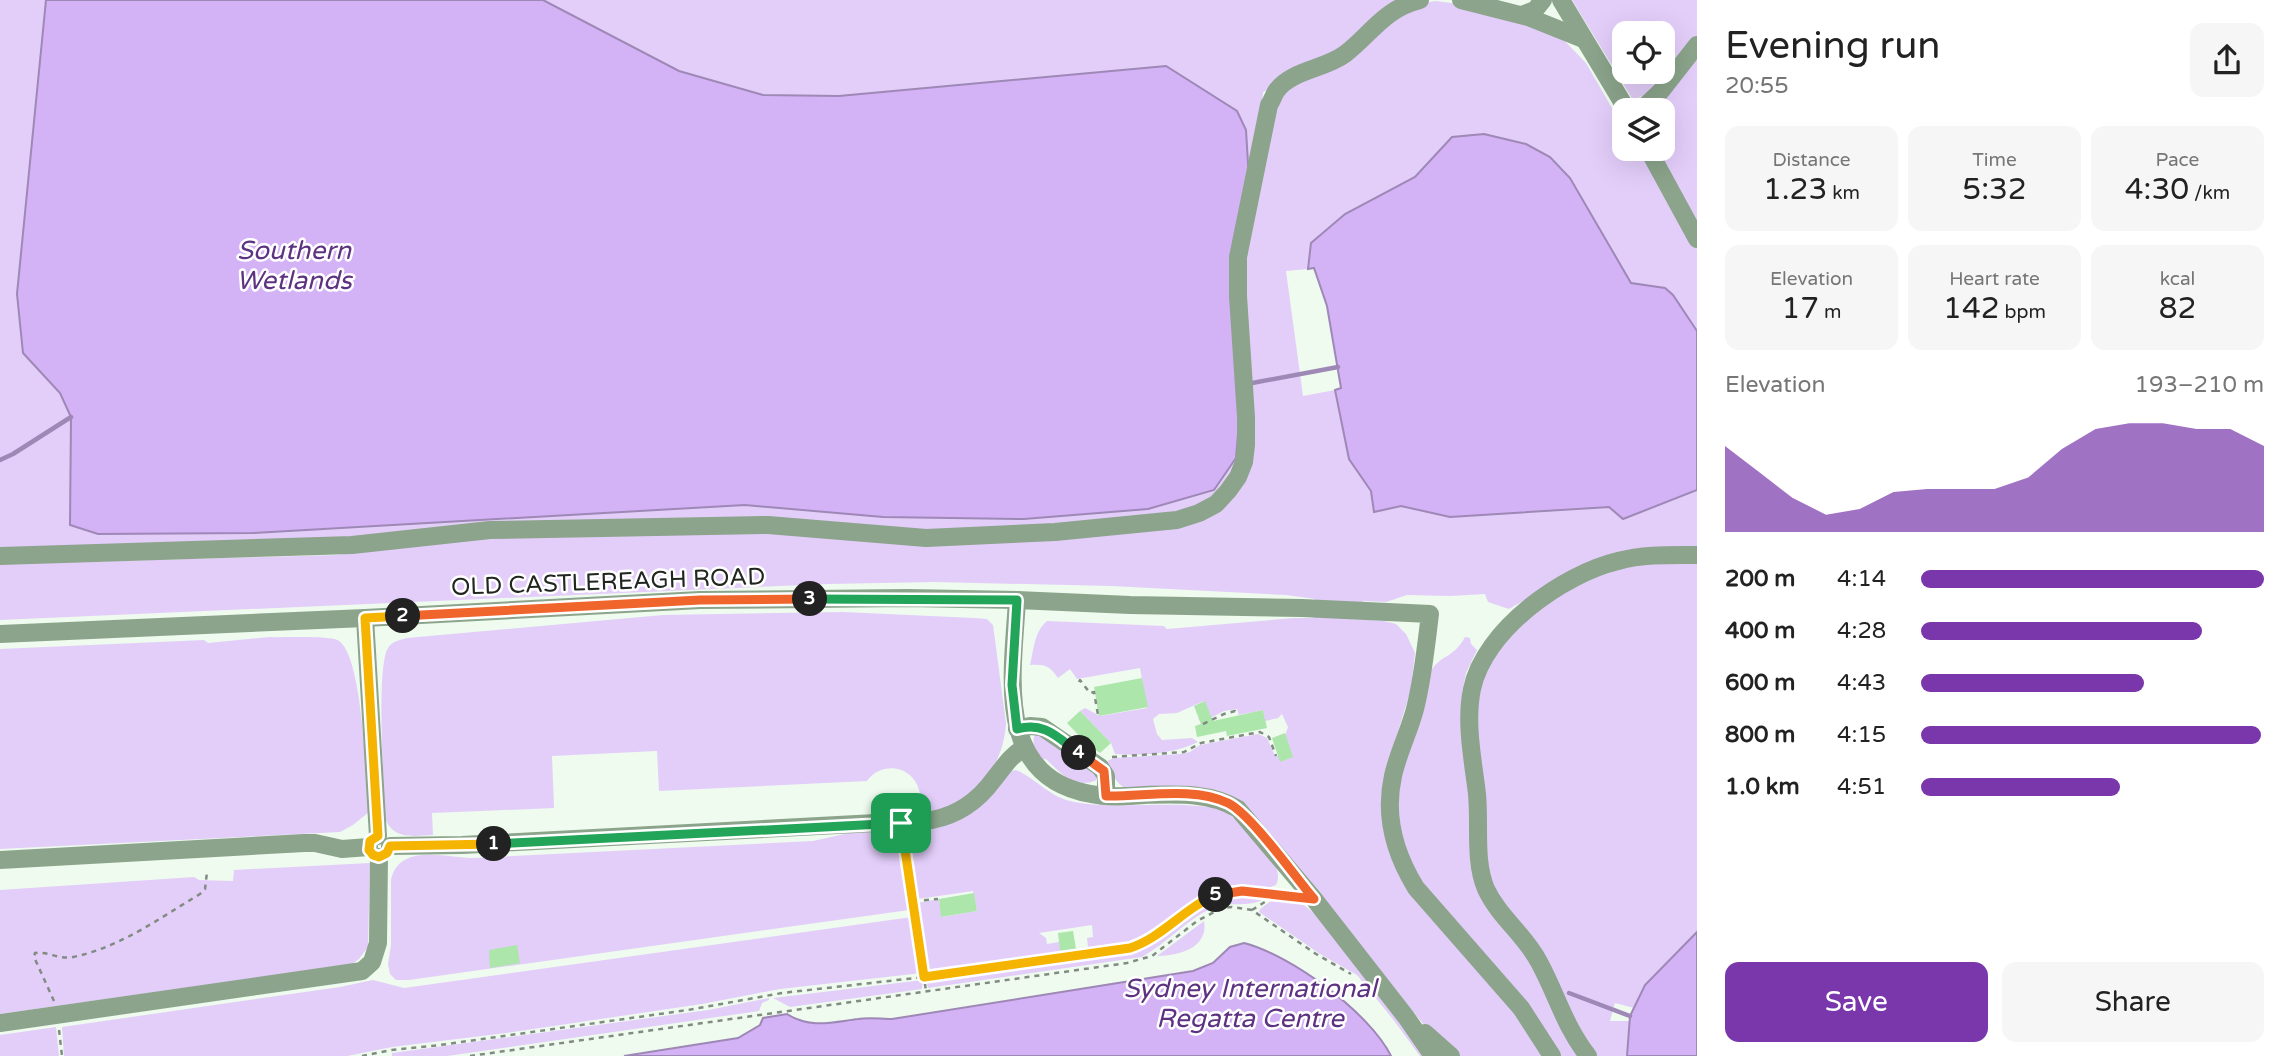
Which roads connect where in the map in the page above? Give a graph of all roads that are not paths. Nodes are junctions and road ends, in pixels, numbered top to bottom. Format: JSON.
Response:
{"nodes":[{"id":1,"x":1420,"y":0,"type":"edge"},
{"id":2,"x":1461,"y":0,"type":"edge"},
{"id":3,"x":1543,"y":0,"type":"edge"},
{"id":4,"x":1561,"y":0,"type":"edge"},
{"id":5,"x":1522,"y":15,"type":"junction"},
{"id":6,"x":1583,"y":39,"type":"junction"},
{"id":7,"x":1697,"y":45,"type":"edge"},
{"id":8,"x":1620,"y":98,"type":"edge"},
{"id":9,"x":1653,"y":98,"type":"edge"},
{"id":10,"x":1655,"y":161,"type":"edge"},
{"id":11,"x":1697,"y":239,"type":"edge"},
{"id":12,"x":1697,"y":555,"type":"edge"},
{"id":13,"x":0,"y":556,"type":"edge"},
{"id":14,"x":1017,"y":600,"type":"junction"},
{"id":15,"x":365,"y":618,"type":"junction"},
{"id":16,"x":0,"y":634,"type":"edge"},
{"id":17,"x":1017,"y":729,"type":"junction"},
{"id":18,"x":1024,"y":747,"type":"junction"},
{"id":19,"x":1106,"y":796,"type":"junction"},
{"id":20,"x":379,"y":846,"type":"junction"},
{"id":21,"x":0,"y":860,"type":"edge"},
{"id":22,"x":1406,"y":1017,"type":"junction"},
{"id":23,"x":0,"y":1023,"type":"edge"},
{"id":24,"x":1433,"y":1056,"type":"edge"},
{"id":25,"x":1451,"y":1056,"type":"edge"},
{"id":26,"x":1552,"y":1056,"type":"edge"},
{"id":27,"x":1588,"y":1056,"type":"edge"}],
"edges":[{"from":1,"to":13,"type":"street"},
{"from":2,"to":5,"type":"street"},
{"from":3,"to":5,"type":"street"},
{"from":4,"to":6,"type":"street"},
{"from":5,"to":6,"type":"street"},
{"from":6,"to":8,"type":"street"},
{"from":7,"to":9,"type":"street"},
{"from":10,"to":11,"type":"street"},
{"from":12,"to":27,"type":"street"},
{"from":14,"to":15,"type":"street","name":"OLD CASTLEREAGH ROAD"},
{"from":14,"to":17,"type":"street"},
{"from":14,"to":26,"type":"street","name":"OLD CASTLEREAGH ROAD"},
{"from":15,"to":16,"type":"street","name":"OLD CASTLEREAGH ROAD"},
{"from":15,"to":20,"type":"street"},
{"from":17,"to":18,"type":"street"},
{"from":17,"to":19,"type":"street"},
{"from":18,"to":19,"type":"street"},
{"from":18,"to":20,"type":"street"},
{"from":19,"to":22,"type":"street"},
{"from":20,"to":21,"type":"street"},
{"from":20,"to":23,"type":"street"},
{"from":22,"to":24,"type":"street"},
{"from":22,"to":25,"type":"street"}]}
